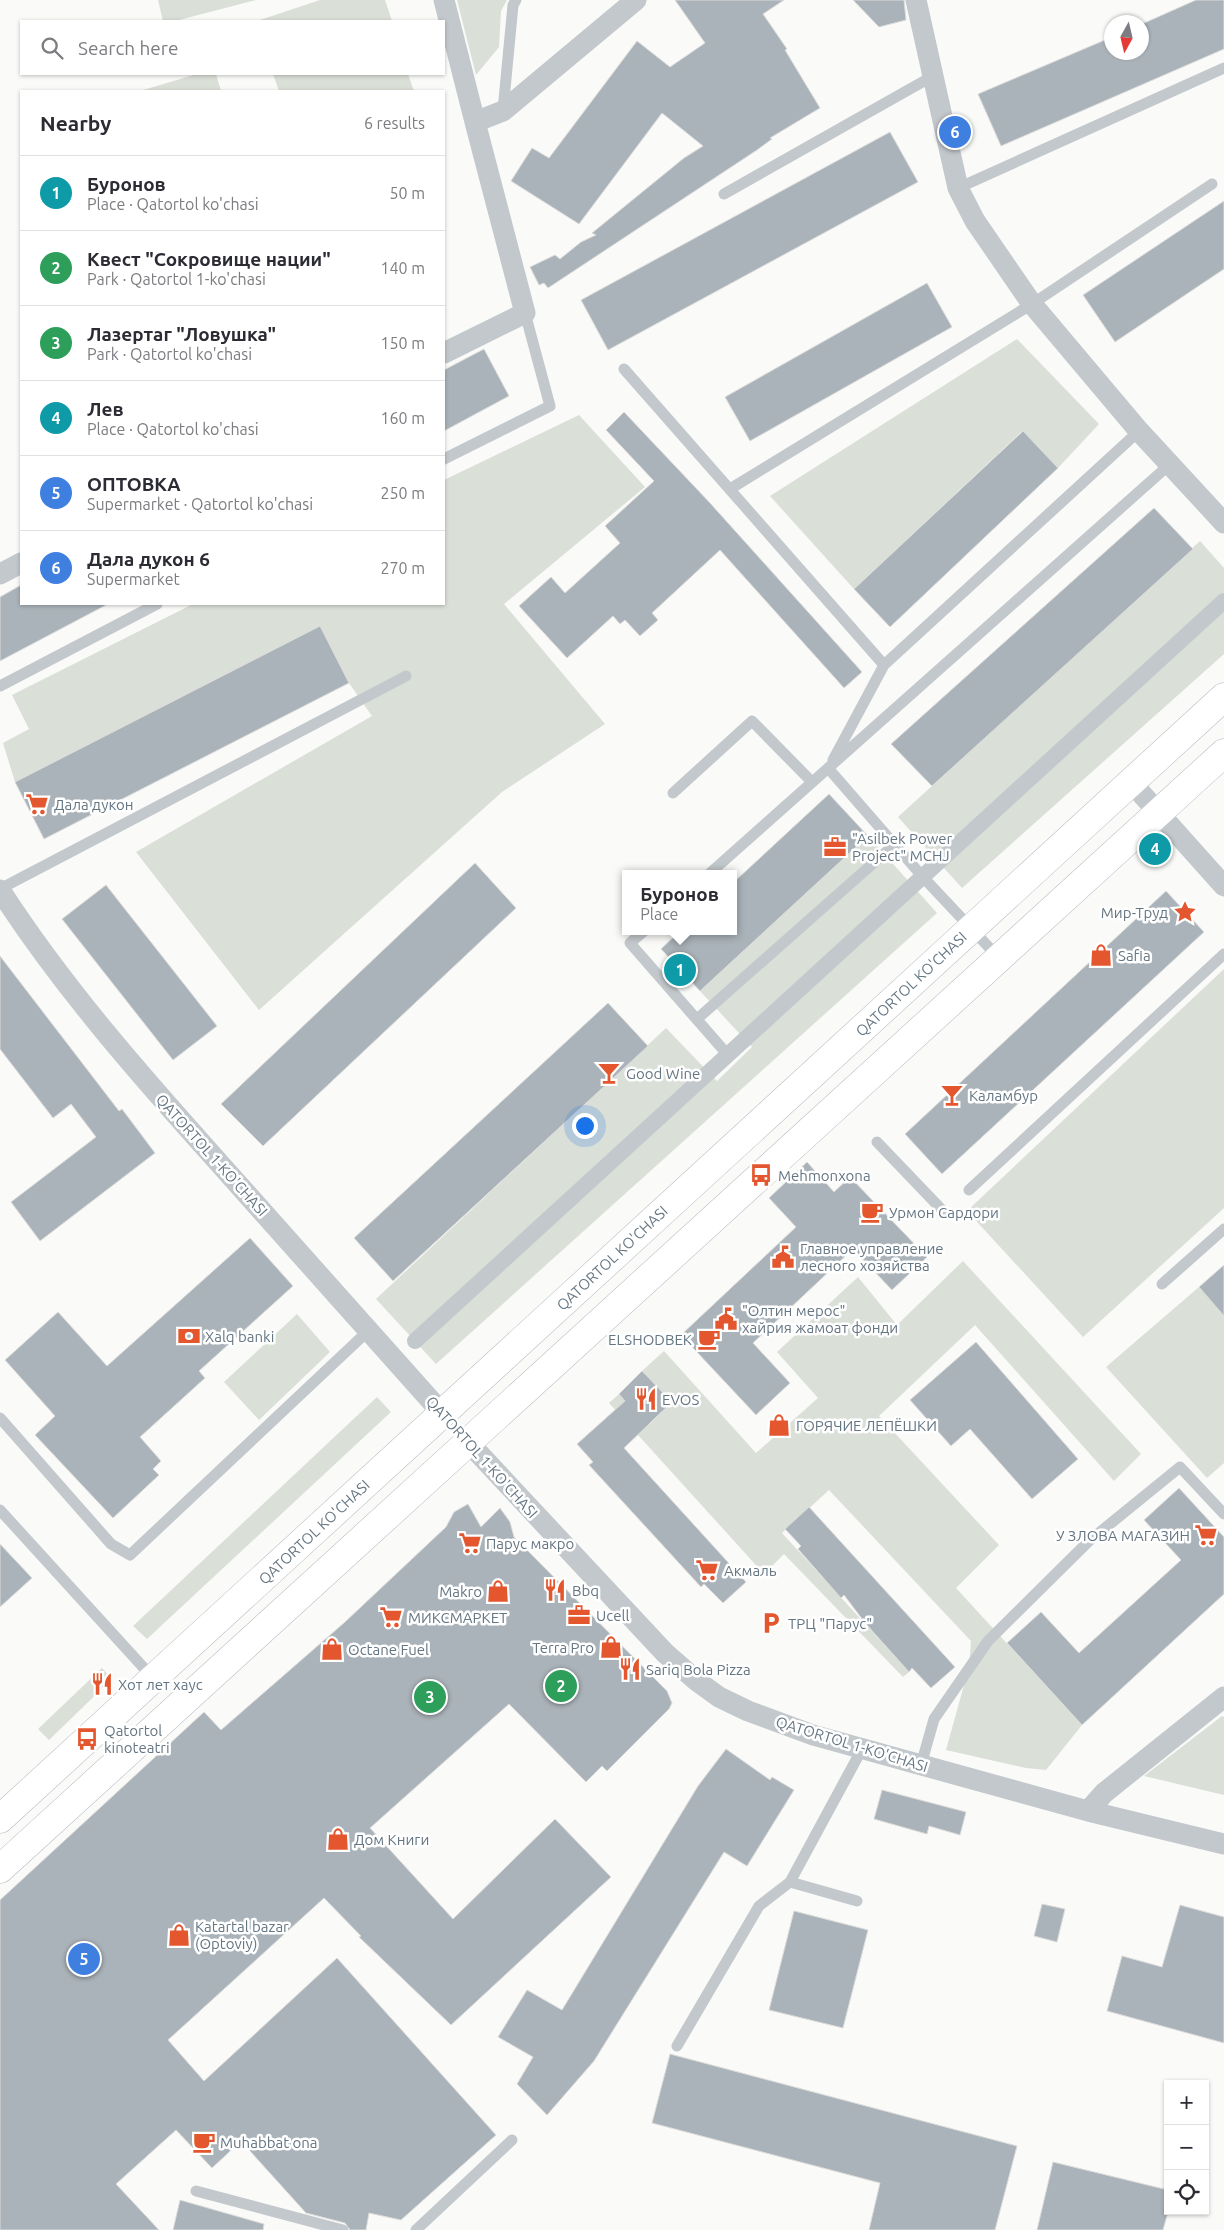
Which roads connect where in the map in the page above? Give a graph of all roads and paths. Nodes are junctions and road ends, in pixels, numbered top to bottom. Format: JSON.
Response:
{"nodes":[{"id":1,"x":444,"y":0,"type":"edge"},
{"id":2,"x":516,"y":0,"type":"edge"},
{"id":3,"x":636,"y":0,"type":"edge"},
{"id":4,"x":916,"y":0,"type":"edge"},
{"id":5,"x":1224,"y":68,"type":"edge"},
{"id":6,"x":933,"y":76,"type":"junction"},
{"id":7,"x":503,"y":111,"type":"junction"},
{"id":8,"x":475,"y":122,"type":"junction"},
{"id":9,"x":1212,"y":184,"type":"dead end"},
{"id":10,"x":958,"y":188,"type":"junction"},
{"id":11,"x":724,"y":194,"type":"dead end"},
{"id":12,"x":1032,"y":304,"type":"junction"},
{"id":13,"x":525,"y":313,"type":"junction"},
{"id":14,"x":445,"y":353,"type":"edge"},
{"id":15,"x":624,"y":369,"type":"dead end"},
{"id":16,"x":1139,"y":431,"type":"junction"},
{"id":17,"x":445,"y":458,"type":"edge"},
{"id":18,"x":1169,"y":464,"type":"junction"},
{"id":19,"x":730,"y":489,"type":"junction"},
{"id":20,"x":1224,"y":523,"type":"edge"},
{"id":21,"x":20,"y":564,"type":"edge"},
{"id":22,"x":0,"y":574,"type":"edge"},
{"id":23,"x":1224,"y":601,"type":"edge"},
{"id":24,"x":155,"y":605,"type":"edge"},
{"id":25,"x":884,"y":665,"type":"junction"},
{"id":26,"x":406,"y":676,"type":"dead end"},
{"id":27,"x":0,"y":686,"type":"edge"},
{"id":28,"x":1224,"y":697,"type":"edge"},
{"id":29,"x":1224,"y":753,"type":"edge"},
{"id":30,"x":828,"y":768,"type":"junction"},
{"id":31,"x":812,"y":782,"type":"junction"},
{"id":32,"x":1131,"y":782,"type":"junction"},
{"id":33,"x":673,"y":794,"type":"dead end"},
{"id":34,"x":1158,"y":813,"type":"junction"},
{"id":35,"x":895,"y":844,"type":"junction"},
{"id":36,"x":713,"y":870,"type":"edge"},
{"id":37,"x":922,"y":876,"type":"junction"},
{"id":38,"x":1224,"y":886,"type":"edge"},
{"id":39,"x":0,"y":889,"type":"edge"},
{"id":40,"x":971,"y":928,"type":"junction"},
{"id":41,"x":639,"y":935,"type":"edge"},
{"id":42,"x":1224,"y":954,"type":"edge"},
{"id":43,"x":999,"y":958,"type":"junction"},
{"id":44,"x":697,"y":1019,"type":"junction"},
{"id":45,"x":727,"y":1054,"type":"junction"},
{"id":46,"x":877,"y":1142,"type":"dead end"},
{"id":47,"x":969,"y":1190,"type":"dead end"},
{"id":48,"x":945,"y":1213,"type":"dead end"},
{"id":49,"x":1224,"y":1229,"type":"edge"},
{"id":50,"x":1162,"y":1284,"type":"dead end"},
{"id":51,"x":368,"y":1331,"type":"junction"},
{"id":52,"x":415,"y":1341,"type":"dead end"},
{"id":53,"x":442,"y":1414,"type":"junction"},
{"id":54,"x":0,"y":1418,"type":"edge"},
{"id":55,"x":468,"y":1442,"type":"junction"},
{"id":56,"x":0,"y":1510,"type":"edge"},
{"id":57,"x":1224,"y":1514,"type":"edge"},
{"id":58,"x":154,"y":1678,"type":"junction"},
{"id":59,"x":1224,"y":1697,"type":"edge"},
{"id":60,"x":179,"y":1706,"type":"junction"},
{"id":61,"x":862,"y":1749,"type":"junction"},
{"id":62,"x":921,"y":1765,"type":"junction"},
{"id":63,"x":1088,"y":1811,"type":"junction"},
{"id":64,"x":0,"y":1819,"type":"edge"},
{"id":65,"x":1224,"y":1844,"type":"edge"},
{"id":66,"x":0,"y":1869,"type":"edge"},
{"id":67,"x":790,"y":1882,"type":"junction"},
{"id":68,"x":857,"y":1901,"type":"dead end"},
{"id":69,"x":677,"y":2046,"type":"dead end"},
{"id":70,"x":512,"y":2140,"type":"dead end"},
{"id":71,"x":196,"y":2191,"type":"dead end"},
{"id":72,"x":344,"y":2230,"type":"edge"},
{"id":73,"x":416,"y":2230,"type":"edge"}],
"edges":[{"from":1,"to":8,"type":"street"},
{"from":2,"to":7,"type":"lane"},
{"from":3,"to":7,"type":"street"},
{"from":4,"to":6,"type":"street"},
{"from":5,"to":10,"type":"lane"},
{"from":6,"to":10,"type":"street"},
{"from":6,"to":11,"type":"lane"},
{"from":7,"to":8,"type":"street"},
{"from":8,"to":13,"type":"street"},
{"from":9,"to":12,"type":"lane"},
{"from":10,"to":12,"type":"street"},
{"from":12,"to":16,"type":"street"},
{"from":12,"to":19,"type":"lane"},
{"from":13,"to":14,"type":"street"},
{"from":13,"to":17,"type":"lane"},
{"from":15,"to":19,"type":"lane"},
{"from":16,"to":18,"type":"street"},
{"from":16,"to":25,"type":"lane"},
{"from":18,"to":20,"type":"street"},
{"from":18,"to":30,"type":"lane"},
{"from":19,"to":25,"type":"lane"},
{"from":21,"to":22,"type":"street"},
{"from":23,"to":37,"type":"street"},
{"from":24,"to":27,"type":"lane"},
{"from":25,"to":30,"type":"lane"},
{"from":26,"to":39,"type":"lane"},
{"from":28,"to":32,"type":"main road","name":"QATORTOL KO'CHASI"},
{"from":29,"to":34,"type":"main road"},
{"from":30,"to":31,"type":"lane"},
{"from":30,"to":35,"type":"lane"},
{"from":31,"to":33,"type":"lane"},
{"from":31,"to":36,"type":"lane"},
{"from":32,"to":34,"type":"street"},
{"from":32,"to":40,"type":"main road","name":"QATORTOL KO'CHASI"},
{"from":34,"to":38,"type":"street"},
{"from":34,"to":43,"type":"main road"},
{"from":35,"to":37,"type":"lane"},
{"from":35,"to":44,"type":"lane"},
{"from":37,"to":40,"type":"lane"},
{"from":37,"to":45,"type":"street"},
{"from":39,"to":51,"type":"street","name":"QATORTOL 1-KO'CHASI"},
{"from":40,"to":43,"type":"lane"},
{"from":40,"to":53,"type":"main road","name":"QATORTOL KO'CHASI"},
{"from":41,"to":44,"type":"lane"},
{"from":42,"to":47,"type":"lane"},
{"from":43,"to":55,"type":"main road"},
{"from":44,"to":45,"type":"lane"},
{"from":45,"to":52,"type":"street"},
{"from":46,"to":48,"type":"lane"},
{"from":49,"to":50,"type":"lane"},
{"from":51,"to":53,"type":"street","name":"QATORTOL 1-KO'CHASI"},
{"from":51,"to":54,"type":"lane"},
{"from":53,"to":55,"type":"main road","name":"QATORTOL 1-KO'CHASI"},
{"from":53,"to":58,"type":"main road","name":"QATORTOL KO'CHASI"},
{"from":55,"to":60,"type":"main road"},
{"from":55,"to":61,"type":"street","name":"QATORTOL 1-KO'CHASI"},
{"from":56,"to":58,"type":"lane"},
{"from":57,"to":62,"type":"lane"},
{"from":58,"to":60,"type":"main road"},
{"from":58,"to":64,"type":"main road","name":"QATORTOL KO'CHASI"},
{"from":59,"to":63,"type":"street"},
{"from":60,"to":66,"type":"main road"},
{"from":61,"to":62,"type":"street","name":"QATORTOL 1-KO'CHASI"},
{"from":61,"to":67,"type":"lane"},
{"from":62,"to":63,"type":"street","name":"QATORTOL 1-KO'CHASI"},
{"from":63,"to":65,"type":"street","name":"QATORTOL 1-KO'CHASI"},
{"from":67,"to":68,"type":"lane"},
{"from":67,"to":69,"type":"lane"},
{"from":70,"to":73,"type":"lane"},
{"from":71,"to":72,"type":"lane"}]}
